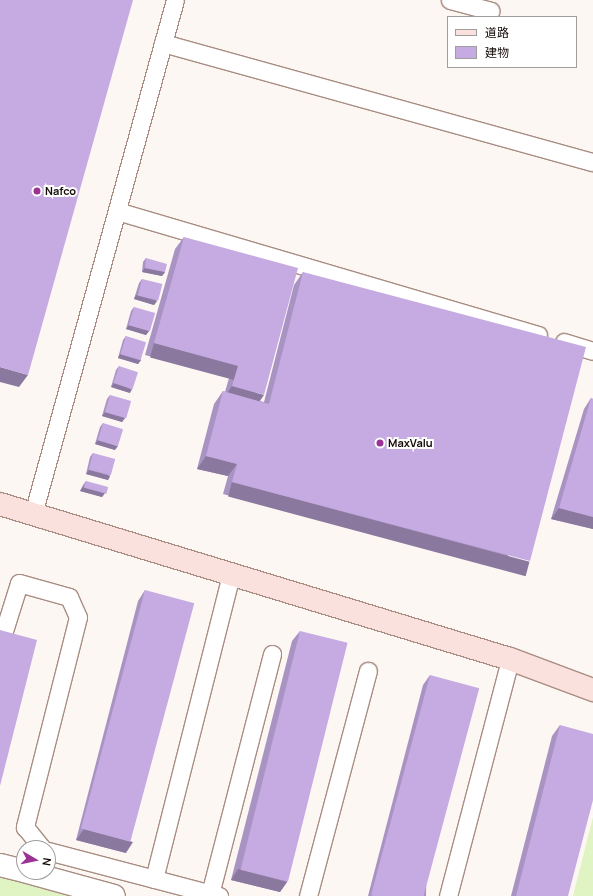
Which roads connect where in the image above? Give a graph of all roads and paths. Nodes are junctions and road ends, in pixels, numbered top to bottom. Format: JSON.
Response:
{"nodes":[{"id":1,"x":175,"y":0,"type":"edge"},
{"id":2,"x":450,"y":0,"type":"edge"},
{"id":3,"x":491,"y":11,"type":"dead end"},
{"id":4,"x":163,"y":43,"type":"junction"},
{"id":5,"x":593,"y":162,"type":"edge"},
{"id":6,"x":116,"y":211,"type":"junction"},
{"id":7,"x":593,"y":351,"type":"edge"},
{"id":8,"x":0,"y":504,"type":"edge"},
{"id":9,"x":33,"y":514,"type":"junction"},
{"id":10,"x":231,"y":575,"type":"junction"},
{"id":11,"x":4,"y":631,"type":"edge"},
{"id":12,"x":272,"y":654,"type":"dead end"},
{"id":13,"x":510,"y":659,"type":"junction"},
{"id":14,"x":368,"y":672,"type":"dead end"},
{"id":15,"x":593,"y":690,"type":"edge"},
{"id":16,"x":36,"y":840,"type":"edge"},
{"id":17,"x":56,"y":853,"type":"edge"},
{"id":18,"x":0,"y":865,"type":"edge"},
{"id":19,"x":16,"y":869,"type":"edge"},
{"id":20,"x":154,"y":879,"type":"junction"},
{"id":21,"x":56,"y":880,"type":"edge"},
{"id":22,"x":214,"y":895,"type":"edge"},
{"id":23,"x":114,"y":896,"type":"edge"},
{"id":24,"x":308,"y":896,"type":"edge"},
{"id":25,"x":448,"y":896,"type":"edge"}],
"edges":[{"from":1,"to":4,"type":"lane"},
{"from":2,"to":3,"type":"lane"},
{"from":4,"to":5,"type":"lane"},
{"from":4,"to":6,"type":"lane"},
{"from":6,"to":7,"type":"lane"},
{"from":6,"to":9,"type":"lane"},
{"from":8,"to":9,"type":"street"},
{"from":9,"to":10,"type":"street"},
{"from":10,"to":13,"type":"street"},
{"from":10,"to":20,"type":"lane"},
{"from":11,"to":16,"type":"lane"},
{"from":12,"to":22,"type":"lane"},
{"from":13,"to":15,"type":"street"},
{"from":13,"to":25,"type":"lane"},
{"from":14,"to":24,"type":"lane"},
{"from":17,"to":20,"type":"lane"},
{"from":18,"to":19,"type":"street"},
{"from":20,"to":22,"type":"lane"},
{"from":21,"to":23,"type":"street"}]}
